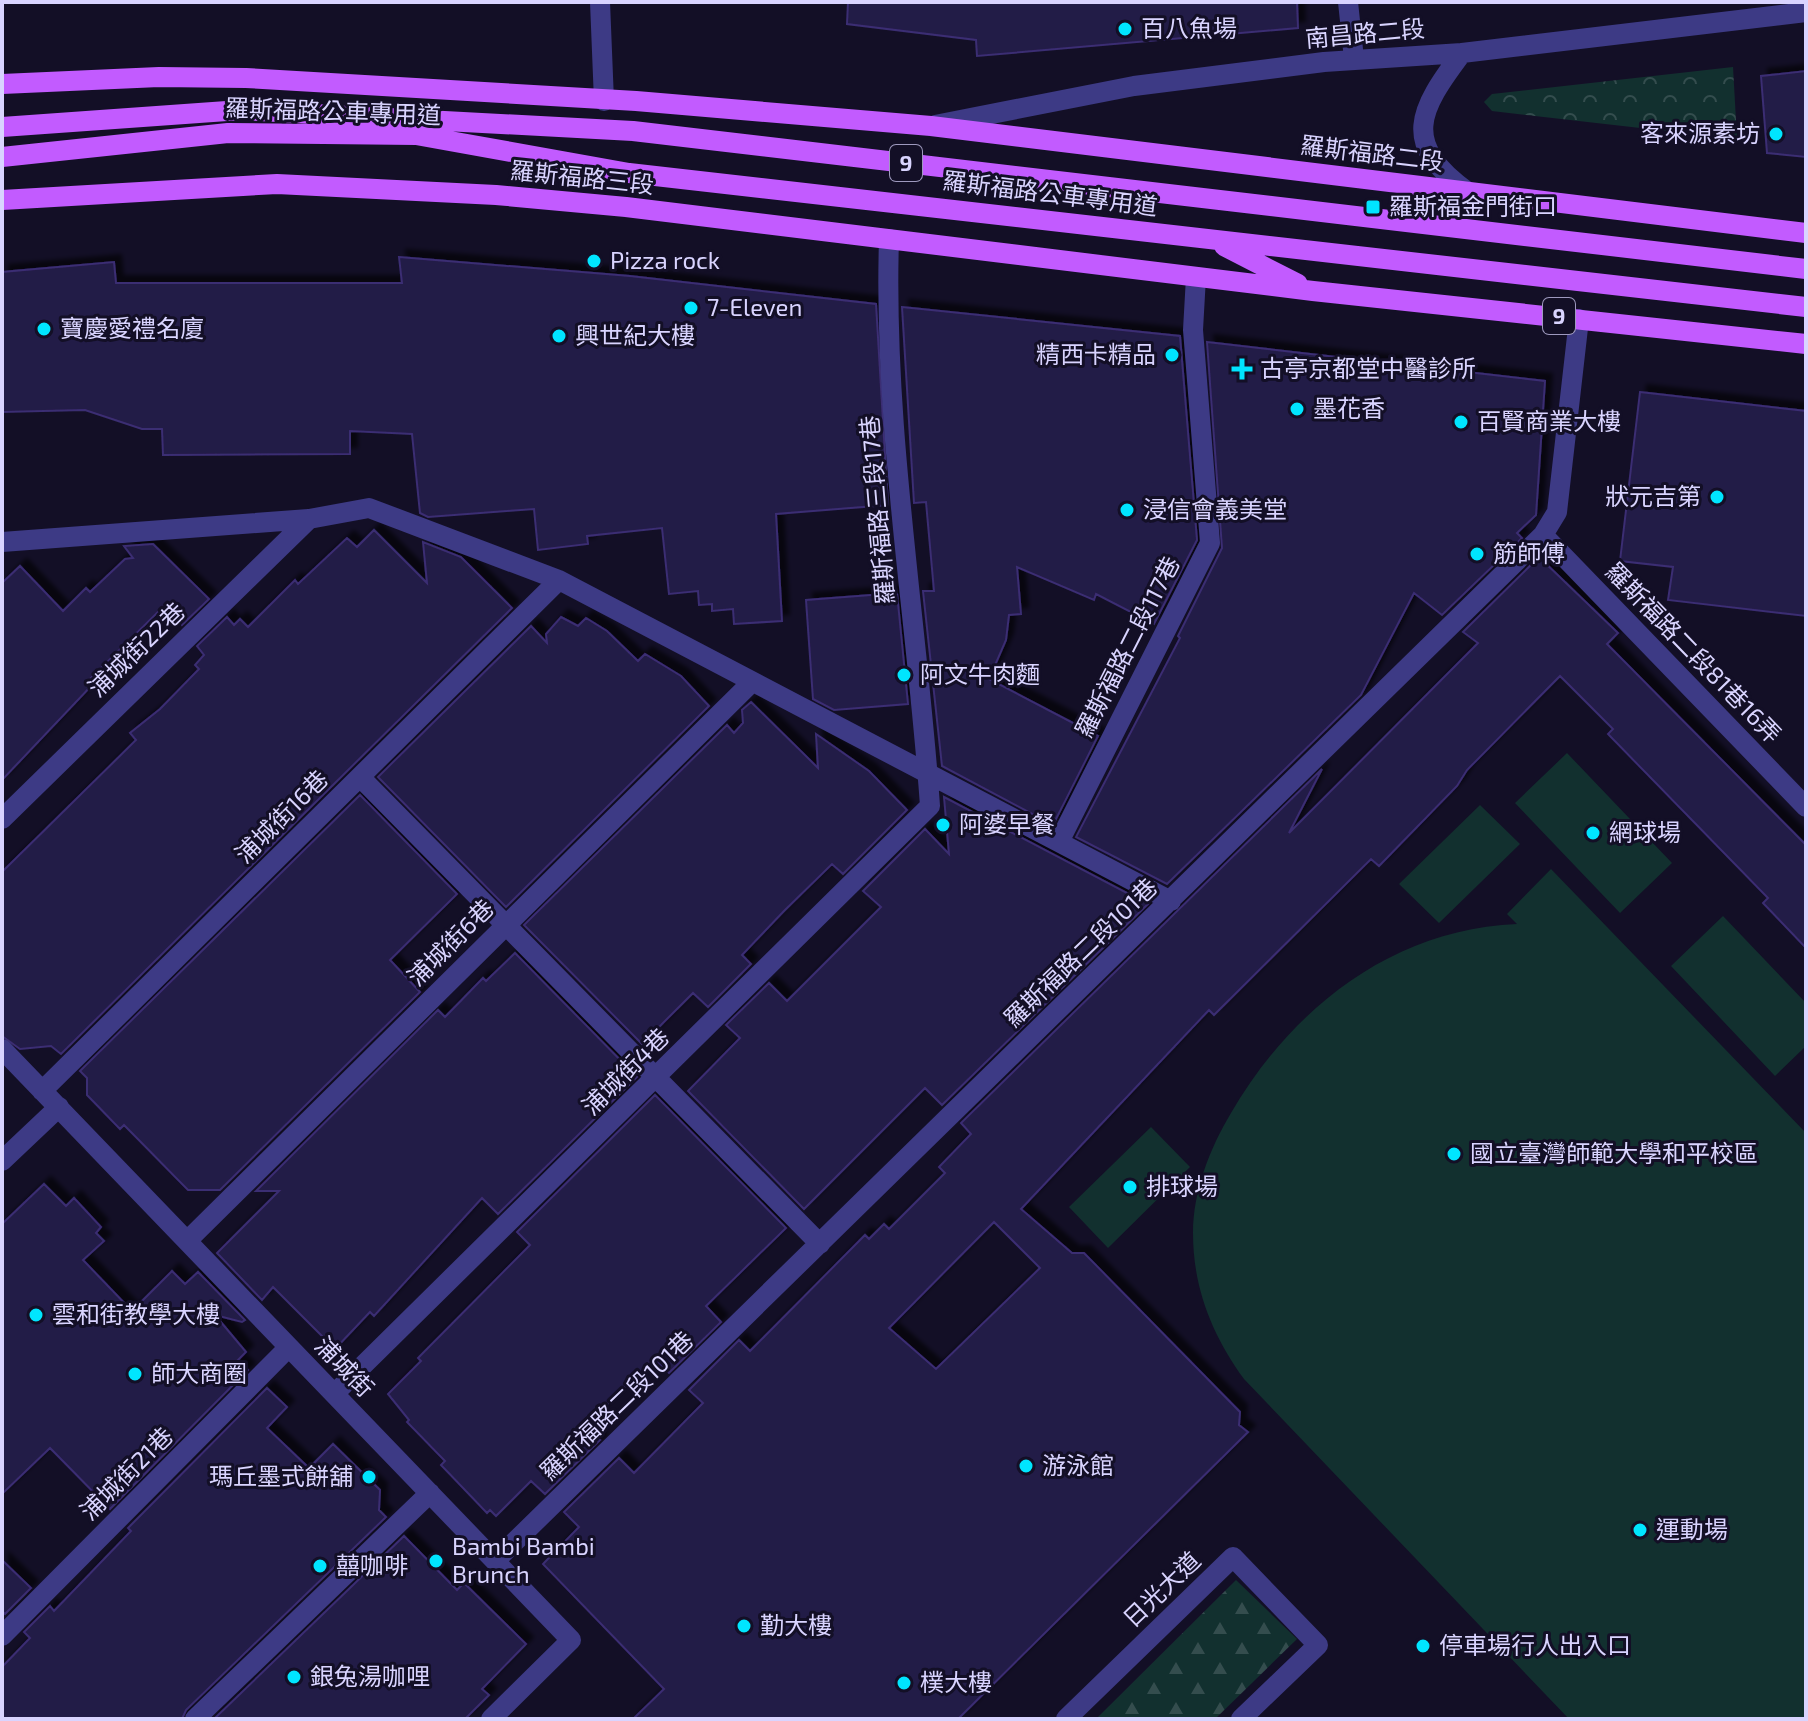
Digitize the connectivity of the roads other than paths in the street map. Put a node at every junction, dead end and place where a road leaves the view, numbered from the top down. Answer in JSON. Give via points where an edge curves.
{"nodes":[{"id":1,"x":600,"y":2,"type":"edge"},
{"id":2,"x":1348,"y":2,"type":"edge"},
{"id":3,"x":1806,"y":12,"type":"edge"},
{"id":4,"x":1462,"y":53,"type":"junction"},
{"id":5,"x":1354,"y":59,"type":"junction"},
{"id":6,"x":2,"y":84,"type":"edge"},
{"id":7,"x":604,"y":101,"type":"junction"},
{"id":8,"x":931,"y":126,"type":"junction"},
{"id":9,"x":2,"y":127,"type":"edge"},
{"id":10,"x":2,"y":157,"type":"edge"},
{"id":11,"x":1468,"y":192,"type":"junction"},
{"id":12,"x":2,"y":200,"type":"edge"},
{"id":13,"x":1806,"y":233,"type":"edge"},
{"id":14,"x":1210,"y":238,"type":"junction"},
{"id":15,"x":889,"y":239,"type":"junction"},
{"id":16,"x":1806,"y":269,"type":"edge"},
{"id":17,"x":1196,"y":277,"type":"junction"},
{"id":18,"x":1313,"y":291,"type":"junction"},
{"id":19,"x":1806,"y":307,"type":"edge"},
{"id":20,"x":1579,"y":319,"type":"junction"},
{"id":21,"x":1806,"y":344,"type":"edge"},
{"id":22,"x":309,"y":519,"type":"junction"},
{"id":23,"x":1543,"y":535,"type":"junction"},
{"id":24,"x":2,"y":542,"type":"edge"},
{"id":25,"x":559,"y":580,"type":"junction"},
{"id":26,"x":752,"y":682,"type":"junction"},
{"id":27,"x":928,"y":776,"type":"junction"},
{"id":28,"x":360,"y":777,"type":"junction"},
{"id":29,"x":1806,"y":807,"type":"edge"},
{"id":30,"x":2,"y":819,"type":"edge"},
{"id":31,"x":1059,"y":842,"type":"junction"},
{"id":32,"x":1171,"y":901,"type":"junction"},
{"id":33,"x":507,"y":924,"type":"junction"},
{"id":34,"x":2,"y":1049,"type":"edge"},
{"id":35,"x":656,"y":1079,"type":"junction"},
{"id":36,"x":42,"y":1091,"type":"junction"},
{"id":37,"x":59,"y":1107,"type":"junction"},
{"id":38,"x":2,"y":1161,"type":"edge"},
{"id":39,"x":187,"y":1241,"type":"junction"},
{"id":40,"x":820,"y":1244,"type":"junction"},
{"id":41,"x":289,"y":1347,"type":"junction"},
{"id":42,"x":334,"y":1394,"type":"junction"},
{"id":43,"x":430,"y":1493,"type":"junction"},
{"id":44,"x":495,"y":1561,"type":"junction"},
{"id":45,"x":2,"y":1636,"type":"edge"},
{"id":46,"x":195,"y":1719,"type":"edge"},
{"id":47,"x":491,"y":1719,"type":"edge"},
{"id":48,"x":1066,"y":1719,"type":"edge"},
{"id":49,"x":1241,"y":1719,"type":"edge"}],
"edges":[{"from":1,"to":7,"type":"street"},
{"from":2,"to":5,"type":"street"},
{"from":3,"to":4,"type":"street","name":"南昌路二段"},
{"from":4,"to":5,"type":"street","name":"南昌路二段"},
{"from":4,"to":11,"type":"street","via":[[1435,88],[1422,117],[1426,148],[1436,166]]},
{"from":5,"to":8,"type":"street","name":"南昌路二段","via":[[1134,86]]},
{"from":6,"to":7,"type":"main road","number":"9","via":[[246,78]]},
{"from":7,"to":8,"type":"main road","number":"9"},
{"from":8,"to":11,"type":"main road","name":"羅斯福路二段","number":"9"},
{"from":9,"to":16,"type":"main road","name":"羅斯福路公車專用道","number":"9","via":[[241,110],[633,131]]},
{"from":10,"to":14,"type":"main road","name":"羅斯福路公車專用道","number":"9","via":[[228,133],[416,135],[629,173]]},
{"from":11,"to":13,"type":"main road","name":"羅斯福路二段","number":"9"},
{"from":12,"to":15,"type":"main road","name":"羅斯福路三段","number":"9","via":[[291,184],[626,207]]},
{"from":14,"to":18,"type":"main road"},
{"from":14,"to":19,"type":"main road","name":"羅斯福路公車專用道","number":"9"},
{"from":15,"to":17,"type":"main road","name":"羅斯福路三段","number":"9"},
{"from":15,"to":27,"type":"street","name":"羅斯福路三段17巷","via":[[893,392]]},
{"from":17,"to":18,"type":"main road","number":"9"},
{"from":17,"to":31,"type":"street","name":"羅斯福路二段117巷","via":[[1193,330],[1210,543]]},
{"from":18,"to":20,"type":"main road","number":"9"},
{"from":20,"to":21,"type":"main road","number":"9"},
{"from":20,"to":23,"type":"street","name":"羅斯福路二段101巷","via":[[1557,512]]},
{"from":22,"to":24,"type":"street"},
{"from":22,"to":25,"type":"street","via":[[369,508]]},
{"from":22,"to":30,"type":"street","name":"浦城街22巷"},
{"from":23,"to":29,"type":"street","name":"羅斯福路二段81巷16弄"},
{"from":23,"to":32,"type":"street","name":"羅斯福路二段101巷"},
{"from":25,"to":26,"type":"street"},
{"from":25,"to":28,"type":"street","name":"浦城街16巷"},
{"from":26,"to":27,"type":"street"},
{"from":26,"to":33,"type":"street","name":"浦城街6巷"},
{"from":27,"to":31,"type":"street"},
{"from":27,"to":35,"type":"street","name":"浦城街4巷","via":[[930,806]]},
{"from":28,"to":33,"type":"street"},
{"from":28,"to":36,"type":"street","name":"浦城街16巷"},
{"from":31,"to":32,"type":"street"},
{"from":32,"to":40,"type":"street","name":"羅斯福路二段101巷"},
{"from":33,"to":35,"type":"street"},
{"from":33,"to":39,"type":"street","name":"浦城街6巷"},
{"from":34,"to":36,"type":"street","name":"浦城街"},
{"from":35,"to":40,"type":"street"},
{"from":35,"to":42,"type":"street","name":"浦城街4巷"},
{"from":36,"to":37,"type":"street","name":"浦城街"},
{"from":37,"to":38,"type":"street"},
{"from":37,"to":39,"type":"street","name":"浦城街"},
{"from":39,"to":41,"type":"street","name":"浦城街"},
{"from":40,"to":44,"type":"street","name":"羅斯福路二段101巷"},
{"from":41,"to":42,"type":"street","name":"浦城街"},
{"from":41,"to":45,"type":"street","name":"浦城街21巷"},
{"from":42,"to":43,"type":"street","name":"浦城街"},
{"from":43,"to":44,"type":"street","name":"浦城街"},
{"from":43,"to":46,"type":"street"},
{"from":44,"to":47,"type":"street","name":"浦城街","via":[[571,1640]]},
{"from":48,"to":49,"type":"street","name":"日光大道","via":[[1233,1557],[1318,1645]]}]}
